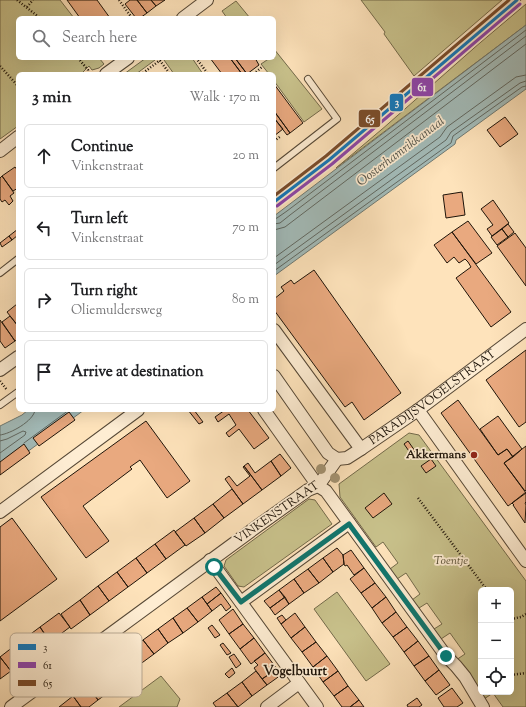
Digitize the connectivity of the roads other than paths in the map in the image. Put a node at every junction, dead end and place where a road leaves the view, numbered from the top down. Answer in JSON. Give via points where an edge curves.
{"nodes":[{"id":1,"x":207,"y":0,"type":"edge"},
{"id":2,"x":517,"y":0,"type":"edge"},
{"id":3,"x":186,"y":16,"type":"edge"},
{"id":4,"x":125,"y":60,"type":"edge"},
{"id":5,"x":109,"y":72,"type":"edge"},
{"id":6,"x":308,"y":80,"type":"dead end"},
{"id":7,"x":16,"y":139,"type":"edge"},
{"id":8,"x":0,"y":151,"type":"edge"},
{"id":9,"x":276,"y":166,"type":"edge"},
{"id":10,"x":276,"y":200,"type":"edge"},
{"id":11,"x":16,"y":261,"type":"edge"},
{"id":12,"x":0,"y":273,"type":"edge"},
{"id":13,"x":526,"y":329,"type":"edge"},
{"id":14,"x":276,"y":333,"type":"edge"},
{"id":15,"x":16,"y":358,"type":"edge"},
{"id":16,"x":0,"y":370,"type":"edge"},
{"id":17,"x":276,"y":379,"type":"edge"},
{"id":18,"x":16,"y":393,"type":"edge"},
{"id":19,"x":0,"y":405,"type":"edge"},
{"id":20,"x":418,"y":410,"type":"junction"},
{"id":21,"x":135,"y":412,"type":"edge"},
{"id":22,"x":265,"y":412,"type":"edge"},
{"id":23,"x":361,"y":449,"type":"junction"},
{"id":24,"x":337,"y":459,"type":"junction"},
{"id":25,"x":318,"y":486,"type":"junction"},
{"id":26,"x":0,"y":512,"type":"edge"},
{"id":27,"x":349,"y":524,"type":"junction"},
{"id":28,"x":210,"y":560,"type":"junction"},
{"id":29,"x":526,"y":561,"type":"edge"},
{"id":30,"x":241,"y":602,"type":"junction"},
{"id":31,"x":111,"y":633,"type":"edge"},
{"id":32,"x":299,"y":683,"type":"junction"},
{"id":33,"x":25,"y":697,"type":"edge"},
{"id":34,"x":11,"y":707,"type":"edge"},
{"id":35,"x":267,"y":707,"type":"edge"},
{"id":36,"x":317,"y":707,"type":"edge"},
{"id":37,"x":483,"y":707,"type":"edge"}],
"edges":[{"from":1,"to":3,"type":"street"},
{"from":2,"to":10,"type":"lane","via":[[329,160]]},
{"from":4,"to":5,"type":"street"},
{"from":6,"to":9,"type":"lane","via":[[337,119]]},
{"from":7,"to":8,"type":"street"},
{"from":11,"to":12,"type":"lane"},
{"from":13,"to":20,"type":"street","name":"PARADIJSVOGELSTRAAT"},
{"from":14,"to":23,"type":"street"},
{"from":15,"to":16,"type":"street"},
{"from":17,"to":24,"type":"street","via":[[328,453]]},
{"from":18,"to":19,"type":"lane"},
{"from":20,"to":23,"type":"street","name":"PARADIJSVOGELSTRAAT"},
{"from":20,"to":29,"type":"street"},
{"from":21,"to":26,"type":"street"},
{"from":22,"to":25,"type":"street"},
{"from":23,"to":24,"type":"street","name":"PARADIJSVOGELSTRAAT","via":[[347,458]]},
{"from":24,"to":25,"type":"street","name":"VINKENSTRAAT"},
{"from":25,"to":27,"type":"street","via":[[326,491]]},
{"from":25,"to":28,"type":"street","name":"VINKENSTRAAT","via":[[308,490]]},
{"from":27,"to":30,"type":"street"},
{"from":27,"to":37,"type":"street","via":[[446,656],[465,677]]},
{"from":28,"to":30,"type":"street"},
{"from":28,"to":31,"type":"street","name":"VINKENSTRAAT"},
{"from":30,"to":32,"type":"street"},
{"from":32,"to":35,"type":"street"},
{"from":32,"to":36,"type":"street"},
{"from":33,"to":34,"type":"street","name":"VINKENSTRAAT"}]}
